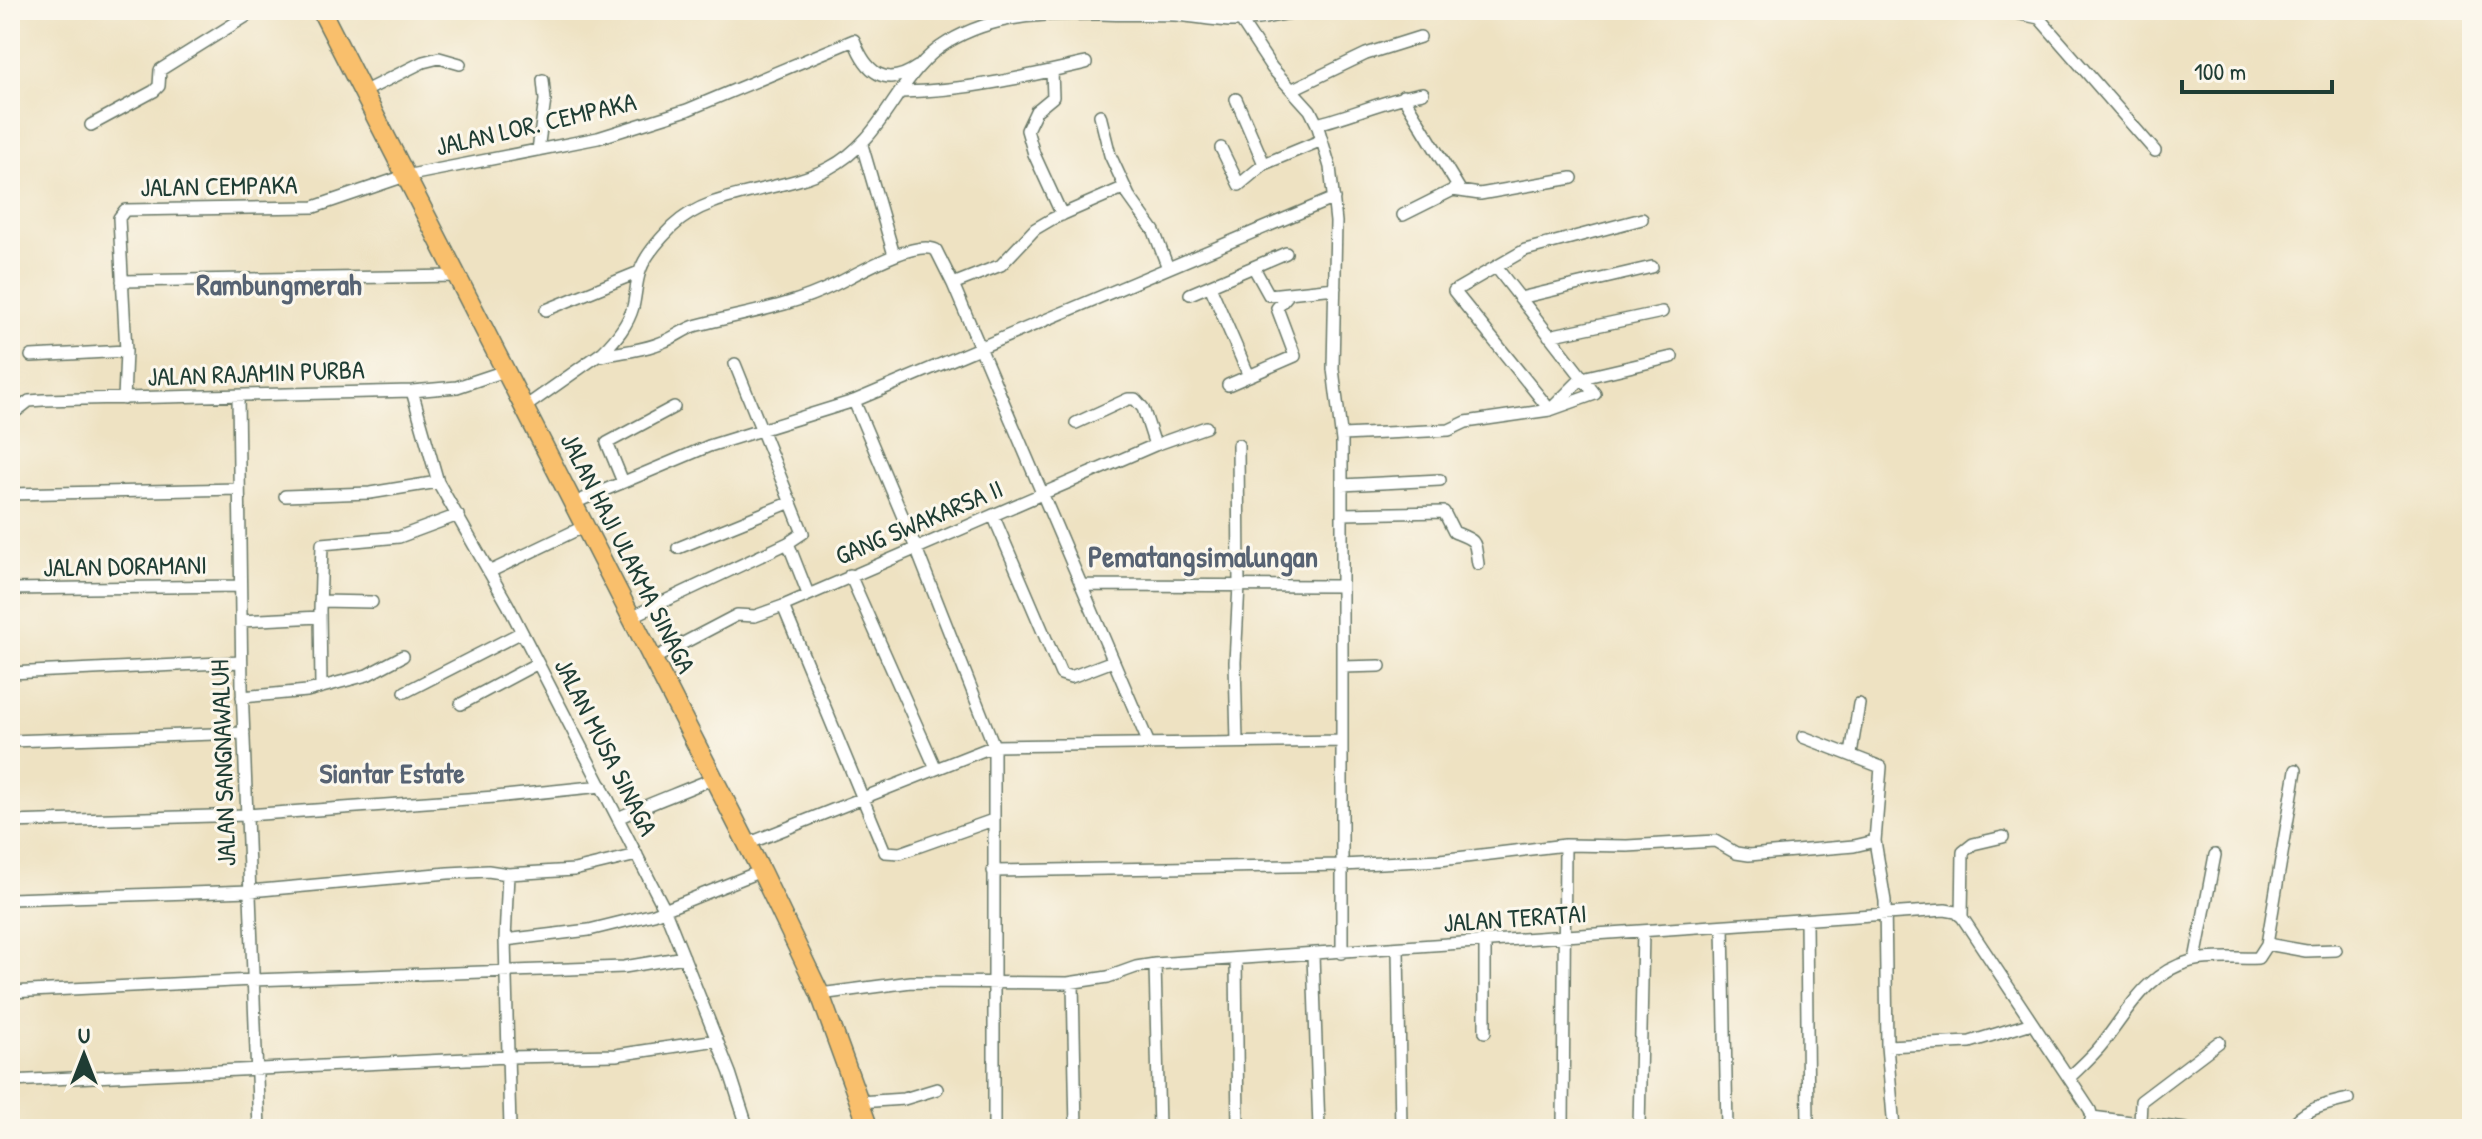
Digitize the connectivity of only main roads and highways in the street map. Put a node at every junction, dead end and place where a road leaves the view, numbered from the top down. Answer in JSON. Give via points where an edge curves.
{"nodes":[{"id":1,"x":321,"y":10,"type":"edge"},
{"id":2,"x":869,"y":1129,"type":"edge"}],
"edges":[{"from":1,"to":2,"type":"main road","name":"JALAN HAJI ULAKMA SINAGA","via":[[761,871],[820,994]]}]}
